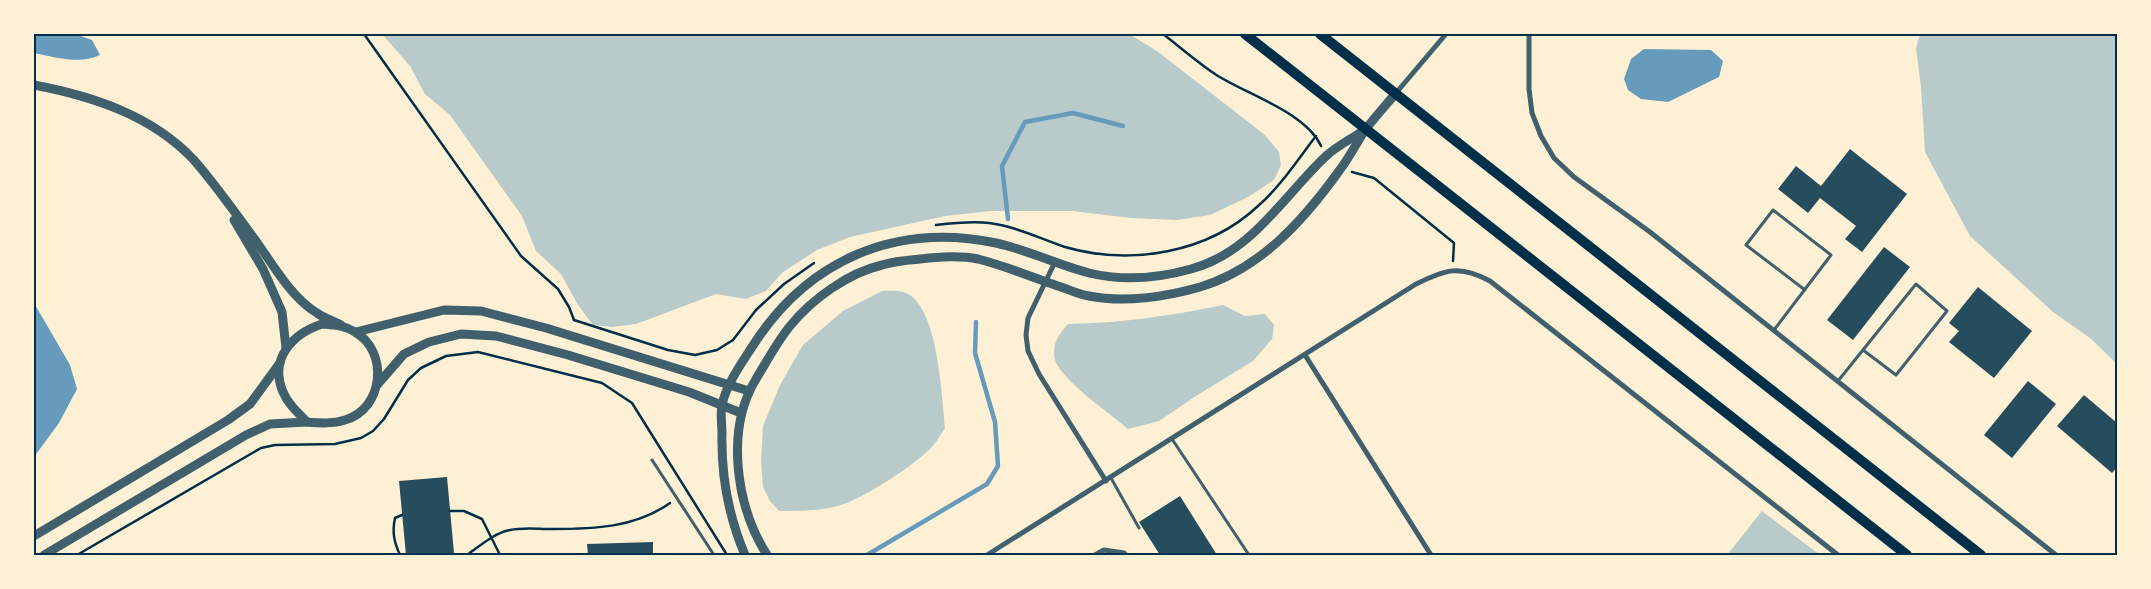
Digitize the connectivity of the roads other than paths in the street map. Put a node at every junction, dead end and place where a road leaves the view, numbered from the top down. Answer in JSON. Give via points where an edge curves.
{"nodes":[{"id":1,"x":1245,"y":34,"type":"edge"},
{"id":2,"x":1320,"y":34,"type":"edge"},
{"id":3,"x":1446,"y":34,"type":"edge"},
{"id":4,"x":1529,"y":34,"type":"edge"},
{"id":5,"x":34,"y":85,"type":"edge"},
{"id":6,"x":1396,"y":93,"type":"junction"},
{"id":7,"x":1366,"y":130,"type":"junction"},
{"id":8,"x":210,"y":179,"type":"junction"},
{"id":9,"x":1055,"y":262,"type":"junction"},
{"id":10,"x":1044,"y":282,"type":"junction"},
{"id":11,"x":1805,"y":290,"type":"junction"},
{"id":12,"x":340,"y":325,"type":"junction"},
{"id":13,"x":1774,"y":331,"type":"junction"},
{"id":14,"x":356,"y":332,"type":"junction"},
{"id":15,"x":286,"y":348,"type":"junction"},
{"id":16,"x":1863,"y":350,"type":"junction"},
{"id":17,"x":1305,"y":356,"type":"junction"},
{"id":18,"x":280,"y":363,"type":"junction"},
{"id":19,"x":1838,"y":382,"type":"junction"},
{"id":20,"x":377,"y":385,"type":"junction"},
{"id":21,"x":730,"y":385,"type":"junction"},
{"id":22,"x":749,"y":391,"type":"junction"},
{"id":23,"x":722,"y":405,"type":"junction"},
{"id":24,"x":741,"y":413,"type":"junction"},
{"id":25,"x":307,"y":422,"type":"junction"},
{"id":26,"x":1172,"y":439,"type":"junction"},
{"id":27,"x":652,"y":460,"type":"dead end"},
{"id":28,"x":1108,"y":479,"type":"junction"},
{"id":29,"x":1139,"y":528,"type":"dead end"},
{"id":30,"x":34,"y":536,"type":"edge"},
{"id":31,"x":998,"y":549,"type":"junction"},
{"id":32,"x":44,"y":555,"type":"edge"},
{"id":33,"x":714,"y":555,"type":"edge"},
{"id":34,"x":745,"y":555,"type":"edge"},
{"id":35,"x":767,"y":555,"type":"edge"},
{"id":36,"x":987,"y":555,"type":"edge"},
{"id":37,"x":1002,"y":555,"type":"edge"},
{"id":38,"x":1095,"y":555,"type":"edge"},
{"id":39,"x":1126,"y":555,"type":"edge"},
{"id":40,"x":1249,"y":555,"type":"edge"},
{"id":41,"x":1431,"y":555,"type":"edge"},
{"id":42,"x":1838,"y":555,"type":"edge"},
{"id":43,"x":1907,"y":555,"type":"edge"},
{"id":44,"x":1981,"y":555,"type":"edge"},
{"id":45,"x":2056,"y":555,"type":"edge"}],
"edges":[{"from":1,"to":7,"type":"main road"},
{"from":2,"to":6,"type":"main road"},
{"from":3,"to":6,"type":"street"},
{"from":4,"to":13,"type":"street","via":[[1528,89],[1532,113],[1554,158],[1574,177],[1650,232]]},
{"from":5,"to":8,"type":"street","via":[[64,90],[108,104],[148,123],[175,143]]},
{"from":6,"to":7,"type":"street"},
{"from":6,"to":44,"type":"main road"},
{"from":7,"to":9,"type":"street","via":[[1326,156],[1278,210],[1219,258],[1190,269],[1119,279]]},
{"from":7,"to":10,"type":"street","via":[[1340,170],[1289,232],[1252,263],[1225,277],[1200,287],[1134,299],[1089,296]]},
{"from":7,"to":43,"type":"main road"},
{"from":8,"to":12,"type":"street","via":[[295,294],[316,312]]},
{"from":8,"to":15,"type":"street","via":[[263,269],[282,312]]},
{"from":9,"to":10,"type":"street"},
{"from":9,"to":21,"type":"street","via":[[997,243],[956,238],[922,237],[888,243],[858,254],[825,270],[786,302],[755,342]]},
{"from":10,"to":22,"type":"street","via":[[977,259],[947,256],[880,265],[851,277],[819,298],[790,325]]},
{"from":10,"to":28,"type":"street","via":[[1028,318],[1028,351],[1039,374]]},
{"from":11,"to":11,"type":"lane","via":[[1831,256],[1773,210],[1746,245]]},
{"from":11,"to":13,"type":"lane"},
{"from":12,"to":14,"type":"street"},
{"from":12,"to":15,"type":"street","via":[[322,324],[306,330]]},
{"from":13,"to":19,"type":"street"},
{"from":14,"to":20,"type":"street","via":[[374,354],[378,368]]},
{"from":14,"to":21,"type":"street","via":[[444,310],[481,311],[574,336]]},
{"from":15,"to":18,"type":"street"},
{"from":16,"to":16,"type":"lane","via":[[1916,284],[1947,310],[1896,375]]},
{"from":16,"to":19,"type":"lane"},
{"from":17,"to":26,"type":"street"},
{"from":17,"to":41,"type":"street"},
{"from":17,"to":42,"type":"street","via":[[1416,284],[1452,270],[1474,272],[1490,281]]},
{"from":18,"to":25,"type":"street","via":[[283,393]]},
{"from":18,"to":30,"type":"street","via":[[250,404],[228,420]]},
{"from":19,"to":45,"type":"street"},
{"from":20,"to":23,"type":"street","via":[[404,354],[429,342],[462,334],[496,336],[568,355]]},
{"from":20,"to":25,"type":"street","via":[[366,406],[346,420]]},
{"from":21,"to":22,"type":"street"},
{"from":21,"to":23,"type":"street"},
{"from":22,"to":24,"type":"street"},
{"from":23,"to":24,"type":"street"},
{"from":23,"to":34,"type":"street","via":[[722,474],[727,502]]},
{"from":24,"to":35,"type":"street","via":[[739,475],[748,512]]},
{"from":25,"to":32,"type":"street","via":[[270,424],[246,435]]},
{"from":26,"to":28,"type":"street"},
{"from":26,"to":40,"type":"lane"},
{"from":27,"to":33,"type":"lane"},
{"from":28,"to":29,"type":"lane"},
{"from":28,"to":31,"type":"street"},
{"from":31,"to":36,"type":"street"},
{"from":31,"to":37,"type":"street"},
{"from":38,"to":39,"type":"street","via":[[1104,550]]}]}
